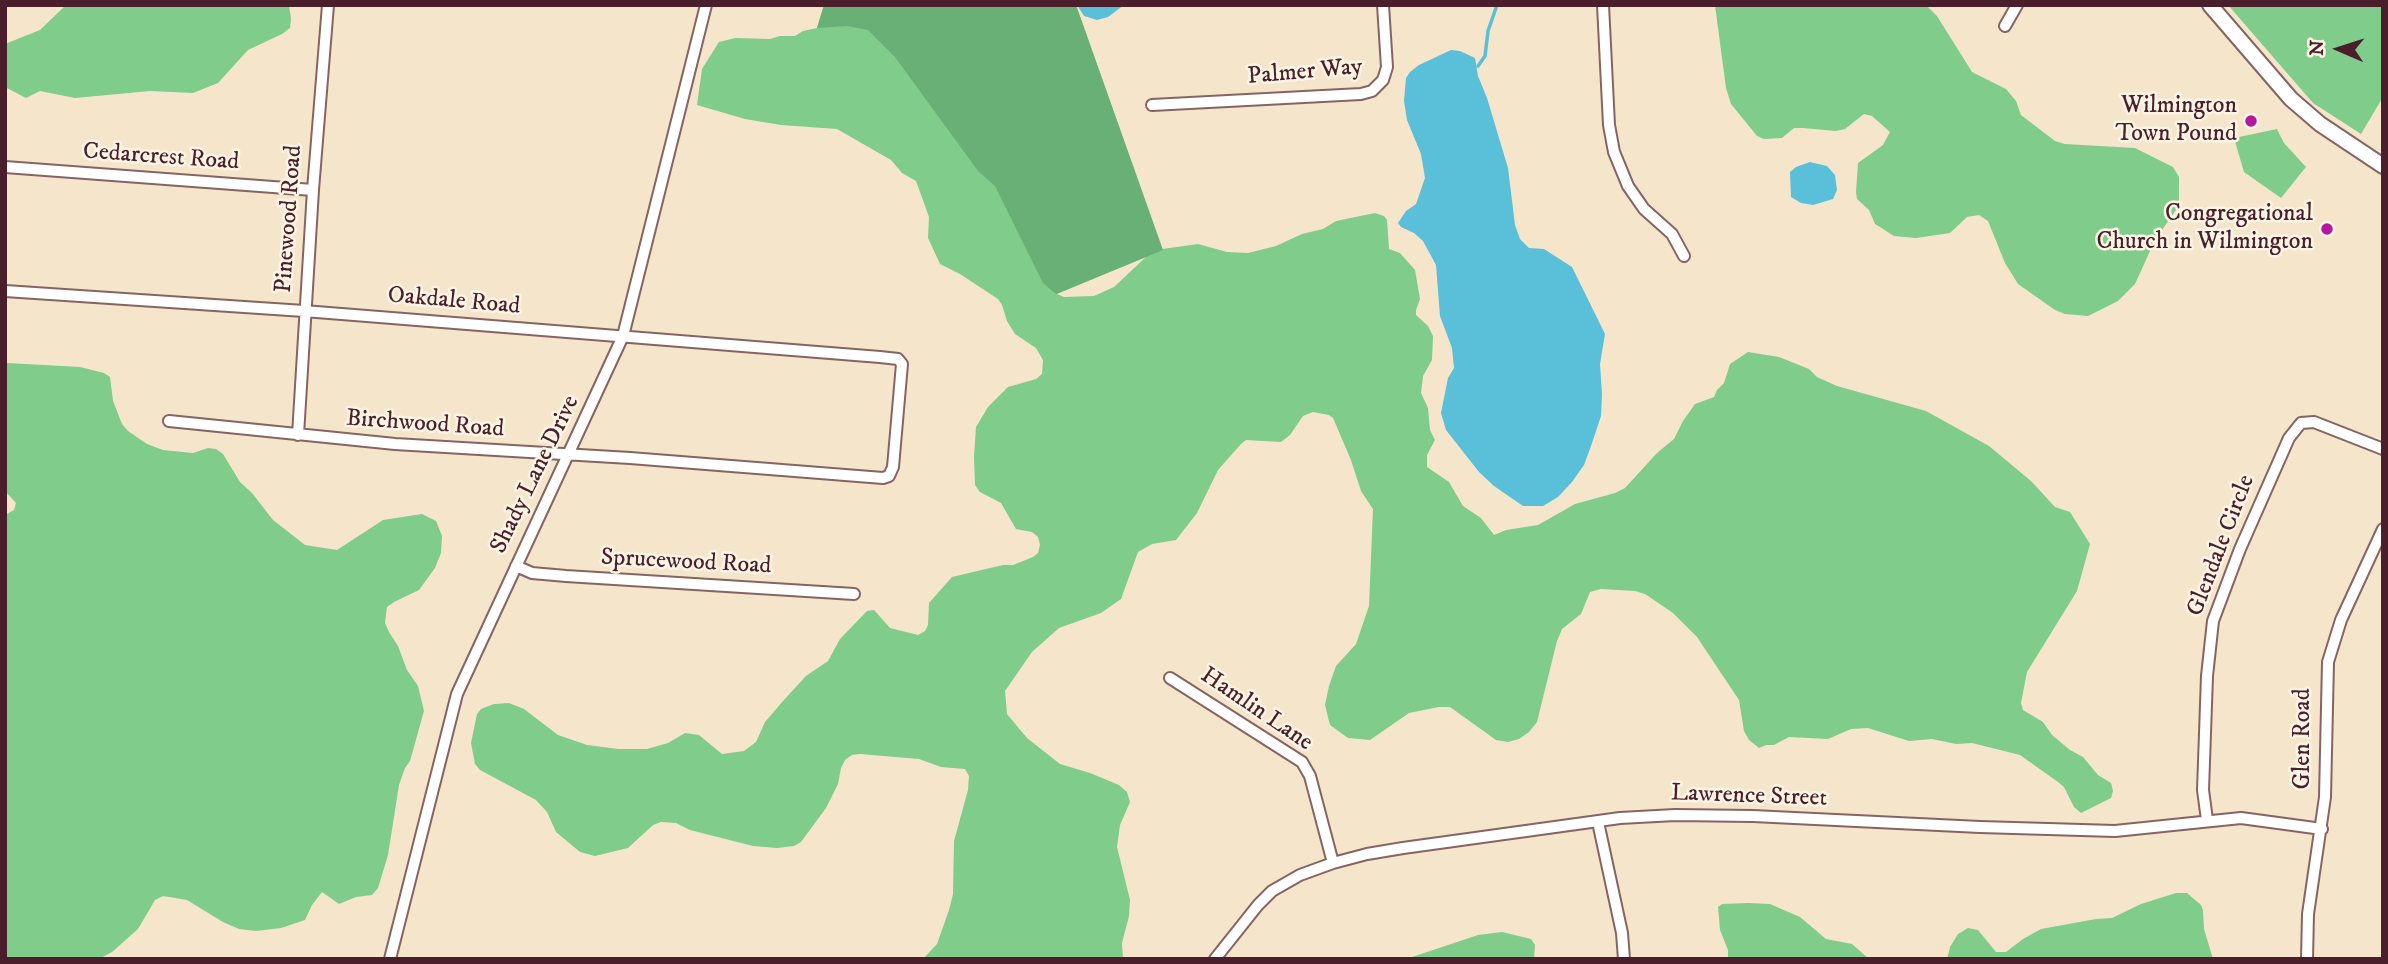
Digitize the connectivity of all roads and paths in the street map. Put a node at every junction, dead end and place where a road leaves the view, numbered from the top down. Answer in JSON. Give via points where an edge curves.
{"nodes":[{"id":1,"x":328,"y":5,"type":"edge"},
{"id":2,"x":706,"y":5,"type":"edge"},
{"id":3,"x":1383,"y":5,"type":"edge"},
{"id":4,"x":1603,"y":5,"type":"edge"},
{"id":5,"x":2017,"y":5,"type":"edge"},
{"id":6,"x":2210,"y":5,"type":"edge"},
{"id":7,"x":2005,"y":26,"type":"dead end"},
{"id":8,"x":1152,"y":105,"type":"dead end"},
{"id":9,"x":2383,"y":166,"type":"edge"},
{"id":10,"x":5,"y":167,"type":"edge"},
{"id":11,"x":313,"y":190,"type":"junction"},
{"id":12,"x":1684,"y":256,"type":"dead end"},
{"id":13,"x":5,"y":291,"type":"edge"},
{"id":14,"x":304,"y":311,"type":"junction"},
{"id":15,"x":624,"y":336,"type":"junction"},
{"id":16,"x":169,"y":421,"type":"dead end"},
{"id":17,"x":298,"y":435,"type":"junction"},
{"id":18,"x":2383,"y":449,"type":"edge"},
{"id":19,"x":568,"y":456,"type":"junction"},
{"id":20,"x":887,"y":477,"type":"joint"},
{"id":21,"x":2383,"y":529,"type":"edge"},
{"id":22,"x":516,"y":566,"type":"junction"},
{"id":23,"x":854,"y":594,"type":"dead end"},
{"id":24,"x":1170,"y":678,"type":"dead end"},
{"id":25,"x":2207,"y":820,"type":"junction"},
{"id":26,"x":1598,"y":822,"type":"junction"},
{"id":27,"x":2322,"y":829,"type":"junction"},
{"id":28,"x":1333,"y":863,"type":"junction"},
{"id":29,"x":390,"y":959,"type":"edge"},
{"id":30,"x":1215,"y":959,"type":"edge"},
{"id":31,"x":1624,"y":959,"type":"edge"},
{"id":32,"x":2307,"y":959,"type":"edge"}],
"edges":[{"from":1,"to":11,"type":"street","name":"Pinewood Road"},
{"from":2,"to":15,"type":"street","name":"Shady Lane Drive"},
{"from":3,"to":8,"type":"street","name":"Palmer Way","via":[[1387,67],[1372,91]]},
{"from":4,"to":12,"type":"street","via":[[1614,152],[1628,186],[1644,209],[1672,234]]},
{"from":5,"to":7,"type":"street"},
{"from":6,"to":9,"type":"main road","via":[[2291,99]]},
{"from":10,"to":11,"type":"street","name":"Cedarcrest Road"},
{"from":11,"to":14,"type":"street","name":"Pinewood Road"},
{"from":13,"to":14,"type":"street","name":"Oakdale Road"},
{"from":14,"to":15,"type":"street","name":"Oakdale Road"},
{"from":14,"to":17,"type":"street","name":"Pinewood Road"},
{"from":15,"to":19,"type":"street","name":"Shady Lane Drive"},
{"from":15,"to":20,"type":"street","name":"Oakdale Road","via":[[898,359],[902,367],[895,459]]},
{"from":16,"to":17,"type":"street","name":"Birchwood Road"},
{"from":17,"to":19,"type":"street","name":"Birchwood Road"},
{"from":18,"to":25,"type":"street","name":"Glendale Circle","via":[[2306,422],[2295,429],[2278,460],[2227,580],[2211,633],[2203,790]]},
{"from":19,"to":20,"type":"street","name":"Birchwood Road"},
{"from":19,"to":22,"type":"street","name":"Shady Lane Drive"},
{"from":21,"to":27,"type":"street","name":"Glen Road","via":[[2341,620],[2328,662]]},
{"from":22,"to":23,"type":"street","name":"Sprucewood Road","via":[[532,573],[566,576]]},
{"from":22,"to":29,"type":"street","name":"Shady Lane Drive","via":[[457,694]]},
{"from":24,"to":28,"type":"street","name":"Hamlin Lane","via":[[1302,762],[1310,776]]},
{"from":25,"to":26,"type":"street","name":"Lawrence Street","via":[[2115,831],[1675,814]]},
{"from":25,"to":27,"type":"street","name":"Lawrence Street","via":[[2241,818]]},
{"from":26,"to":28,"type":"street","name":"Lawrence Street","via":[[1403,848]]},
{"from":26,"to":31,"type":"street"},
{"from":27,"to":32,"type":"street","name":"Glen Road","via":[[2308,914]]},
{"from":28,"to":30,"type":"street","name":"Lawrence Street","via":[[1272,891]]}]}
